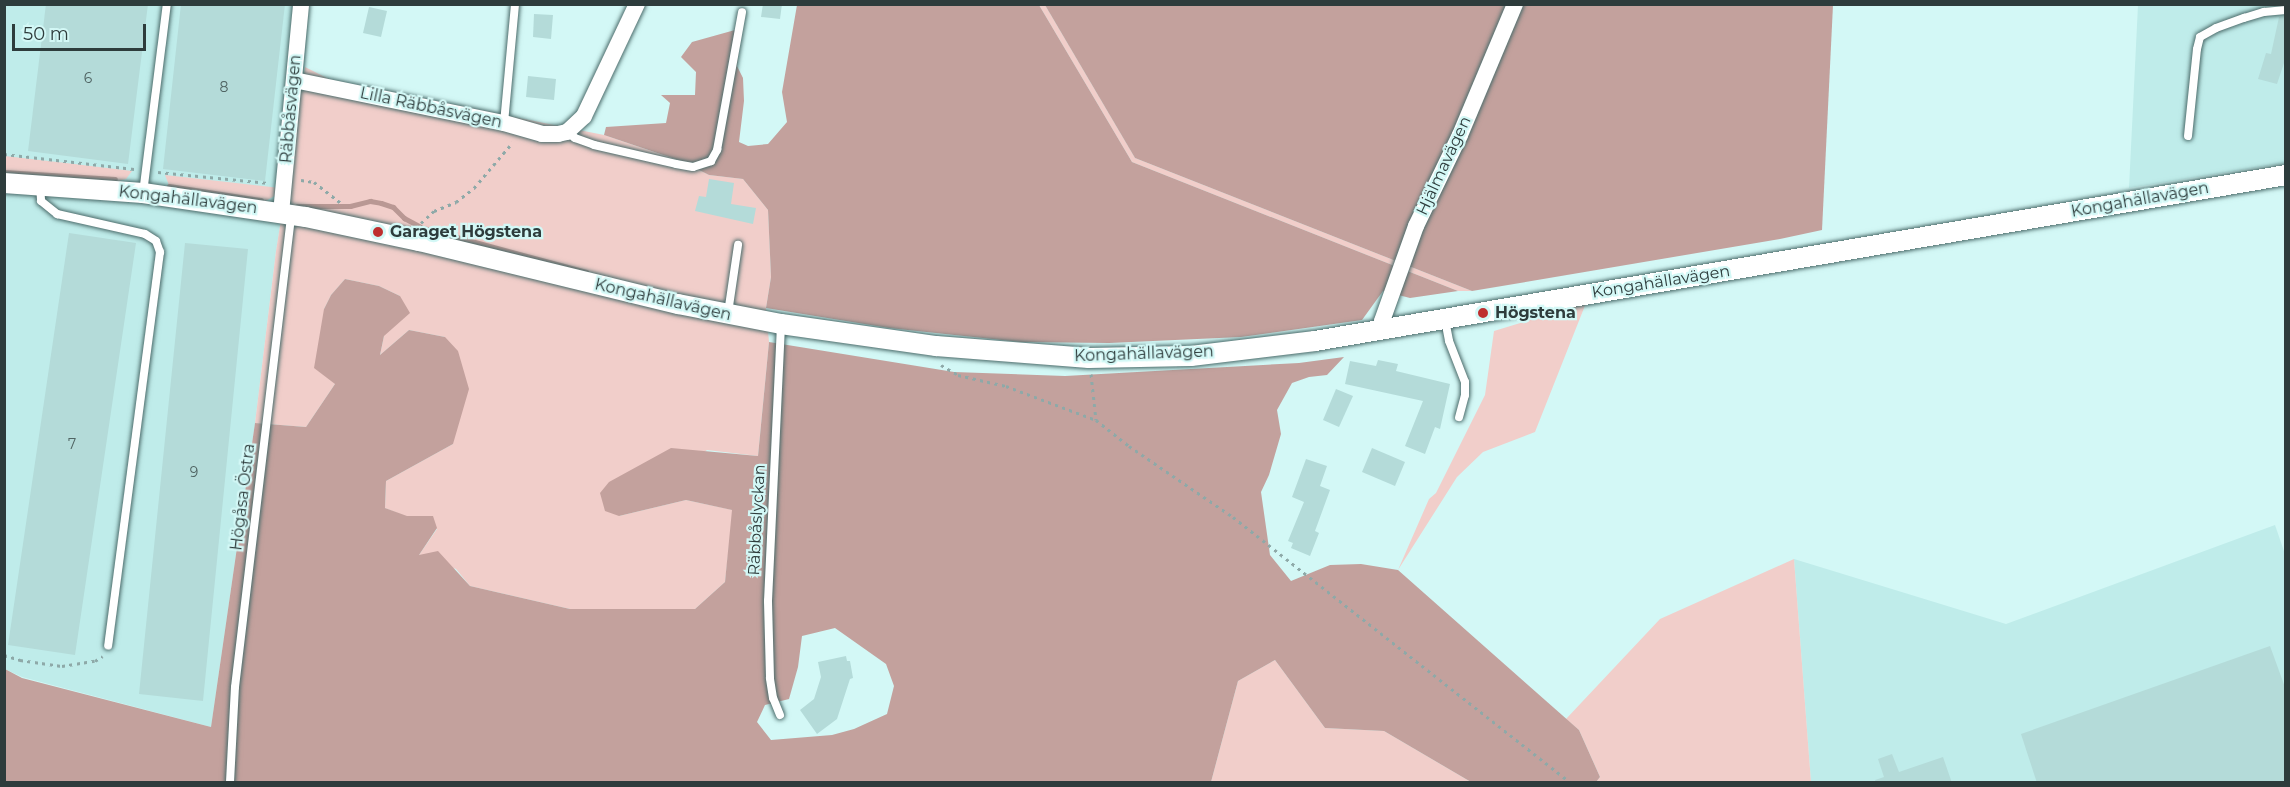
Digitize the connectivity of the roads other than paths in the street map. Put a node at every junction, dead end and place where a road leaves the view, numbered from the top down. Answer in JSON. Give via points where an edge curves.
{"nodes":[{"id":1,"x":167,"y":4,"type":"edge"},
{"id":2,"x":301,"y":4,"type":"edge"},
{"id":3,"x":515,"y":4,"type":"edge"},
{"id":4,"x":637,"y":4,"type":"edge"},
{"id":5,"x":1515,"y":4,"type":"edge"},
{"id":6,"x":2286,"y":10,"type":"edge"},
{"id":7,"x":742,"y":12,"type":"dead end"},
{"id":8,"x":294,"y":80,"type":"junction"},
{"id":9,"x":504,"y":123,"type":"junction"},
{"id":10,"x":567,"y":132,"type":"junction"},
{"id":11,"x":2188,"y":136,"type":"dead end"},
{"id":12,"x":2286,"y":175,"type":"edge"},
{"id":13,"x":4,"y":183,"type":"edge"},
{"id":14,"x":40,"y":185,"type":"junction"},
{"id":15,"x":143,"y":193,"type":"junction"},
{"id":16,"x":286,"y":214,"type":"junction"},
{"id":17,"x":738,"y":245,"type":"dead end"},
{"id":18,"x":728,"y":315,"type":"junction"},
{"id":19,"x":1445,"y":320,"type":"junction"},
{"id":20,"x":781,"y":324,"type":"junction"},
{"id":21,"x":1384,"y":330,"type":"junction"},
{"id":22,"x":1459,"y":417,"type":"dead end"},
{"id":23,"x":108,"y":646,"type":"road end"},
{"id":24,"x":780,"y":715,"type":"dead end"},
{"id":25,"x":230,"y":783,"type":"edge"}],
"edges":[{"from":1,"to":15,"type":"lane"},
{"from":2,"to":8,"type":"street","name":"Räbbåsvägen"},
{"from":3,"to":9,"type":"lane"},
{"from":4,"to":10,"type":"street","via":[[584,116]]},
{"from":5,"to":21,"type":"street","name":"Hjälmavägen","via":[[1460,135],[1416,226],[1382,321]]},
{"from":6,"to":11,"type":"lane","via":[[2244,18],[2200,37]]},
{"from":7,"to":10,"type":"lane","name":"Lilla Räbbåsvägen","via":[[717,150],[711,161],[693,167],[676,164],[594,145]]},
{"from":8,"to":9,"type":"street","name":"Lilla Räbbåsvägen"},
{"from":8,"to":16,"type":"street","name":"Räbbåsvägen","via":[[284,184]]},
{"from":9,"to":10,"type":"street","name":"Lilla Räbbåsvägen","via":[[542,134]]},
{"from":12,"to":19,"type":"street","name":"Kongahällavägen"},
{"from":13,"to":14,"type":"street","name":"Kongahällavägen"},
{"from":14,"to":15,"type":"street","name":"Kongahällavägen"},
{"from":14,"to":23,"type":"lane","via":[[41,201],[57,214],[144,234],[156,241],[160,252]]},
{"from":15,"to":16,"type":"street","name":"Kongahällavägen"},
{"from":16,"to":18,"type":"street","name":"Kongahällavägen","via":[[388,234]]},
{"from":16,"to":25,"type":"lane","name":"Högåsa Östra","via":[[235,687]]},
{"from":17,"to":18,"type":"lane"},
{"from":18,"to":20,"type":"street","name":"Kongahällavägen"},
{"from":19,"to":21,"type":"street","name":"Kongahällavägen"},
{"from":19,"to":22,"type":"lane","via":[[1465,382]]},
{"from":20,"to":21,"type":"street","name":"Kongahällavägen","via":[[936,346],[1089,358],[1191,356]]},
{"from":20,"to":24,"type":"lane","name":"Räbbåslyckan","via":[[768,601],[770,678]]}]}
